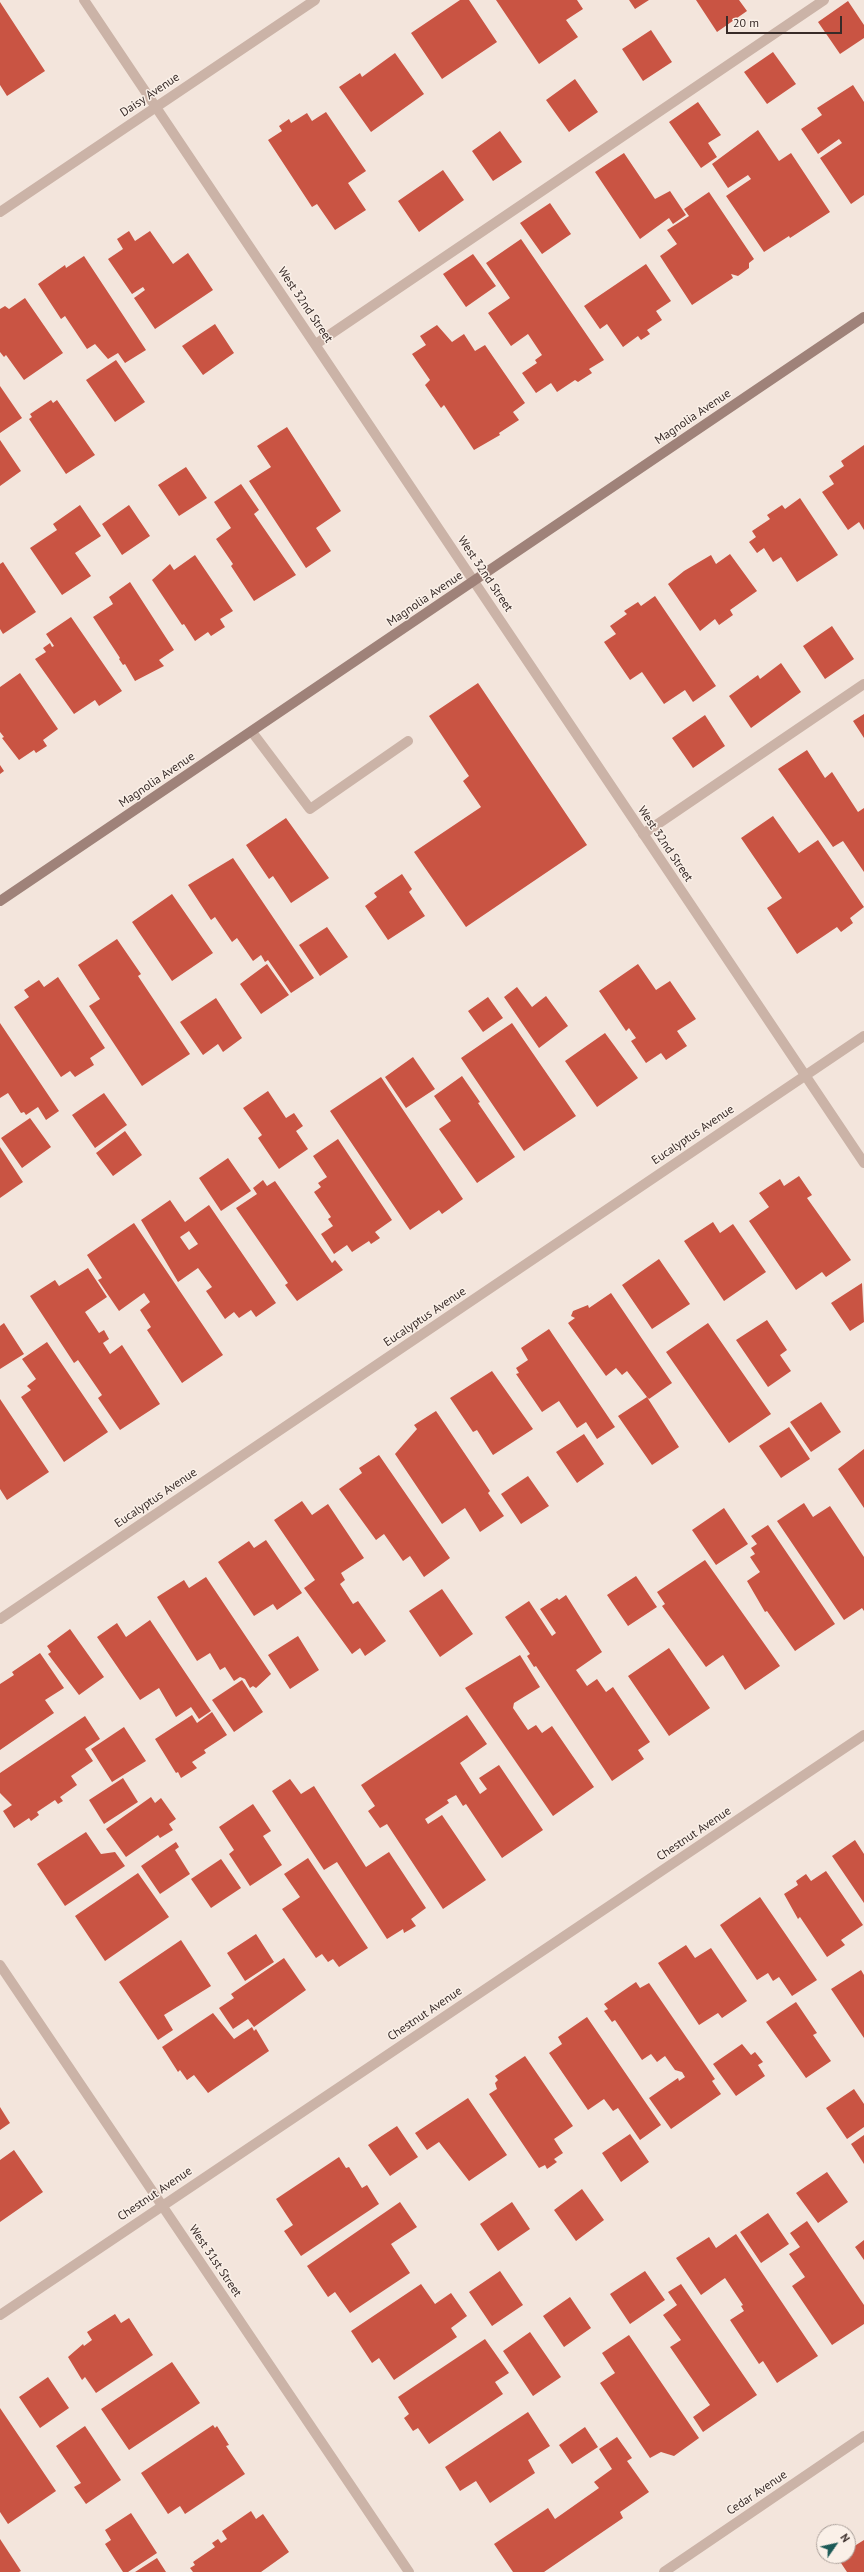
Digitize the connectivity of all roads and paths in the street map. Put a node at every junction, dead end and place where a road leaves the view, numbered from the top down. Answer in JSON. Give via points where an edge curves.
{"nodes":[{"id":1,"x":84,"y":0,"type":"edge"},
{"id":2,"x":315,"y":0,"type":"edge"},
{"id":3,"x":824,"y":0,"type":"edge"},
{"id":4,"x":156,"y":106,"type":"junction"},
{"id":5,"x":0,"y":212,"type":"edge"},
{"id":6,"x":864,"y":317,"type":"edge"},
{"id":7,"x":316,"y":344,"type":"junction"},
{"id":8,"x":474,"y":581,"type":"junction"},
{"id":9,"x":864,"y":684,"type":"edge"},
{"id":10,"x":252,"y":732,"type":"junction"},
{"id":11,"x":408,"y":741,"type":"dead end"},
{"id":12,"x":643,"y":834,"type":"junction"},
{"id":13,"x":0,"y":901,"type":"edge"},
{"id":14,"x":864,"y":1036,"type":"edge"},
{"id":15,"x":805,"y":1076,"type":"junction"},
{"id":16,"x":864,"y":1163,"type":"edge"},
{"id":17,"x":0,"y":1619,"type":"edge"},
{"id":18,"x":864,"y":1735,"type":"edge"},
{"id":19,"x":0,"y":1965,"type":"edge"},
{"id":20,"x":162,"y":2205,"type":"junction"},
{"id":21,"x":0,"y":2315,"type":"edge"},
{"id":22,"x":864,"y":2436,"type":"edge"},
{"id":23,"x":409,"y":2572,"type":"edge"},
{"id":24,"x":664,"y":2572,"type":"edge"}],
"edges":[{"from":1,"to":4,"type":"street","name":"West 32nd Street"},
{"from":2,"to":4,"type":"street","name":"Daisy Avenue"},
{"from":3,"to":7,"type":"street"},
{"from":4,"to":5,"type":"street","name":"Daisy Avenue"},
{"from":4,"to":7,"type":"street","name":"West 32nd Street"},
{"from":6,"to":8,"type":"street","name":"Magnolia Avenue"},
{"from":7,"to":8,"type":"street","name":"West 32nd Street"},
{"from":8,"to":10,"type":"street","name":"Magnolia Avenue"},
{"from":8,"to":12,"type":"street","name":"West 32nd Street"},
{"from":9,"to":12,"type":"street"},
{"from":10,"to":11,"type":"street","via":[[310,809]]},
{"from":10,"to":13,"type":"street","name":"Magnolia Avenue"},
{"from":12,"to":15,"type":"street","name":"West 32nd Street"},
{"from":14,"to":15,"type":"street","name":"Eucalyptus Avenue"},
{"from":15,"to":16,"type":"street","name":"West 32nd Street"},
{"from":15,"to":17,"type":"street","name":"Eucalyptus Avenue"},
{"from":18,"to":20,"type":"street","name":"Chestnut Avenue"},
{"from":19,"to":20,"type":"street","name":"West 31st Street"},
{"from":20,"to":21,"type":"street","name":"Chestnut Avenue"},
{"from":20,"to":23,"type":"street","name":"West 31st Street"},
{"from":22,"to":24,"type":"street","name":"Cedar Avenue"}]}
